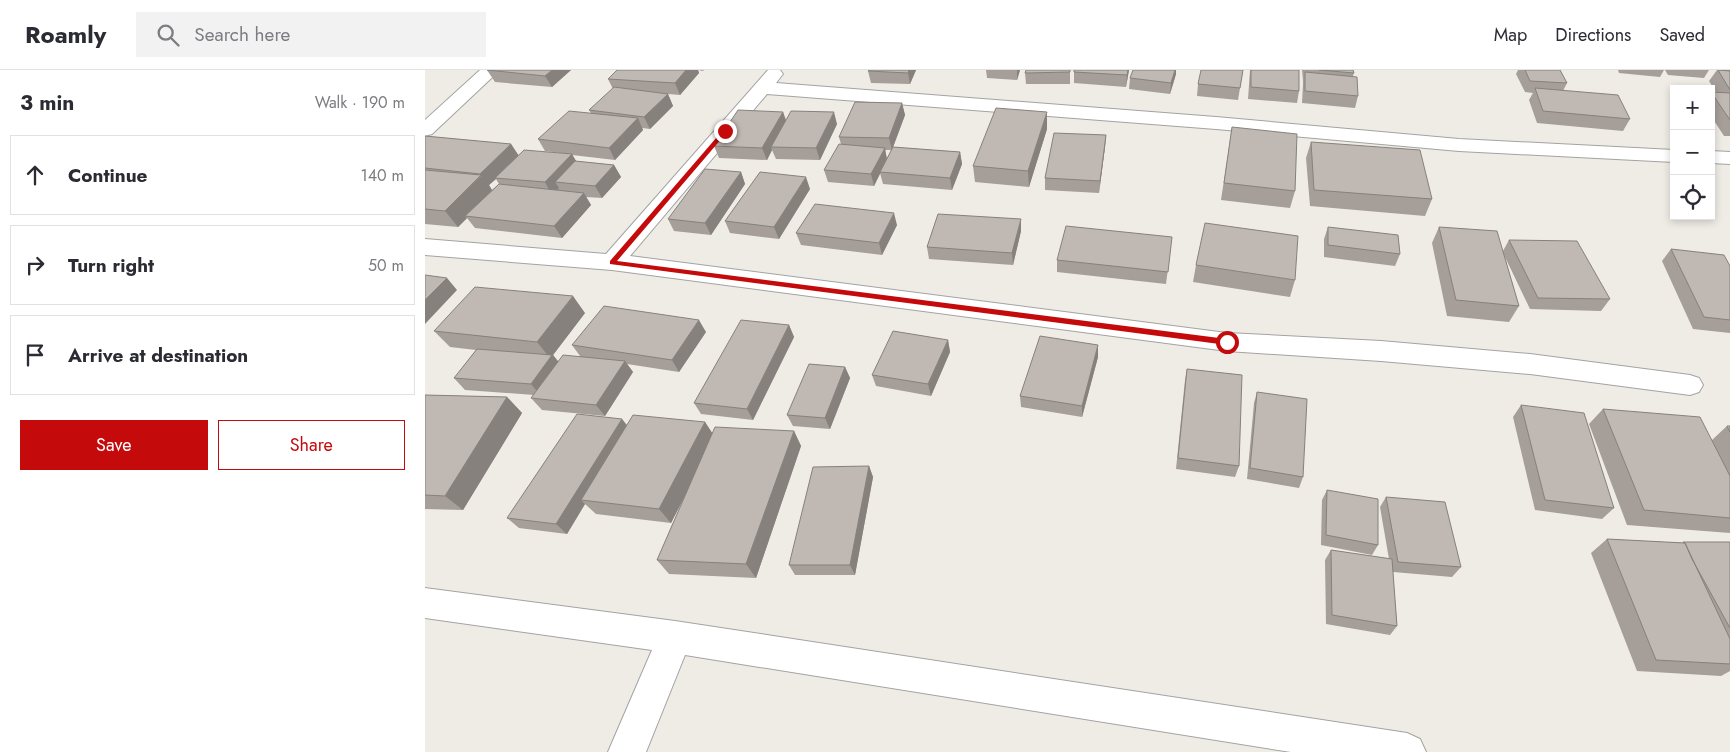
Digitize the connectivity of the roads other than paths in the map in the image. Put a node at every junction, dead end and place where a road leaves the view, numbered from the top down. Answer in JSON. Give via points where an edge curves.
{"nodes":[{"id":1,"x":491,"y":70,"type":"edge"},
{"id":2,"x":777,"y":70,"type":"edge"},
{"id":3,"x":763,"y":88,"type":"junction"},
{"id":4,"x":425,"y":130,"type":"edge"},
{"id":5,"x":1670,"y":156,"type":"edge"},
{"id":6,"x":1715,"y":157,"type":"edge"},
{"id":7,"x":1730,"y":158,"type":"edge"},
{"id":8,"x":425,"y":247,"type":"edge"},
{"id":9,"x":612,"y":262,"type":"junction"},
{"id":10,"x":1690,"y":385,"type":"dead end"},
{"id":11,"x":425,"y":604,"type":"edge"},
{"id":12,"x":675,"y":637,"type":"junction"},
{"id":13,"x":627,"y":752,"type":"edge"},
{"id":14,"x":1407,"y":752,"type":"edge"}],
"edges":[{"from":1,"to":4,"type":"street"},
{"from":2,"to":3,"type":"street"},
{"from":3,"to":5,"type":"street","via":[[1459,145]]},
{"from":3,"to":9,"type":"street"},
{"from":6,"to":7,"type":"street"},
{"from":8,"to":9,"type":"street"},
{"from":9,"to":10,"type":"street","via":[[1227,342],[1530,364]]},
{"from":11,"to":12,"type":"street"},
{"from":12,"to":13,"type":"street"},
{"from":12,"to":14,"type":"street"}]}
